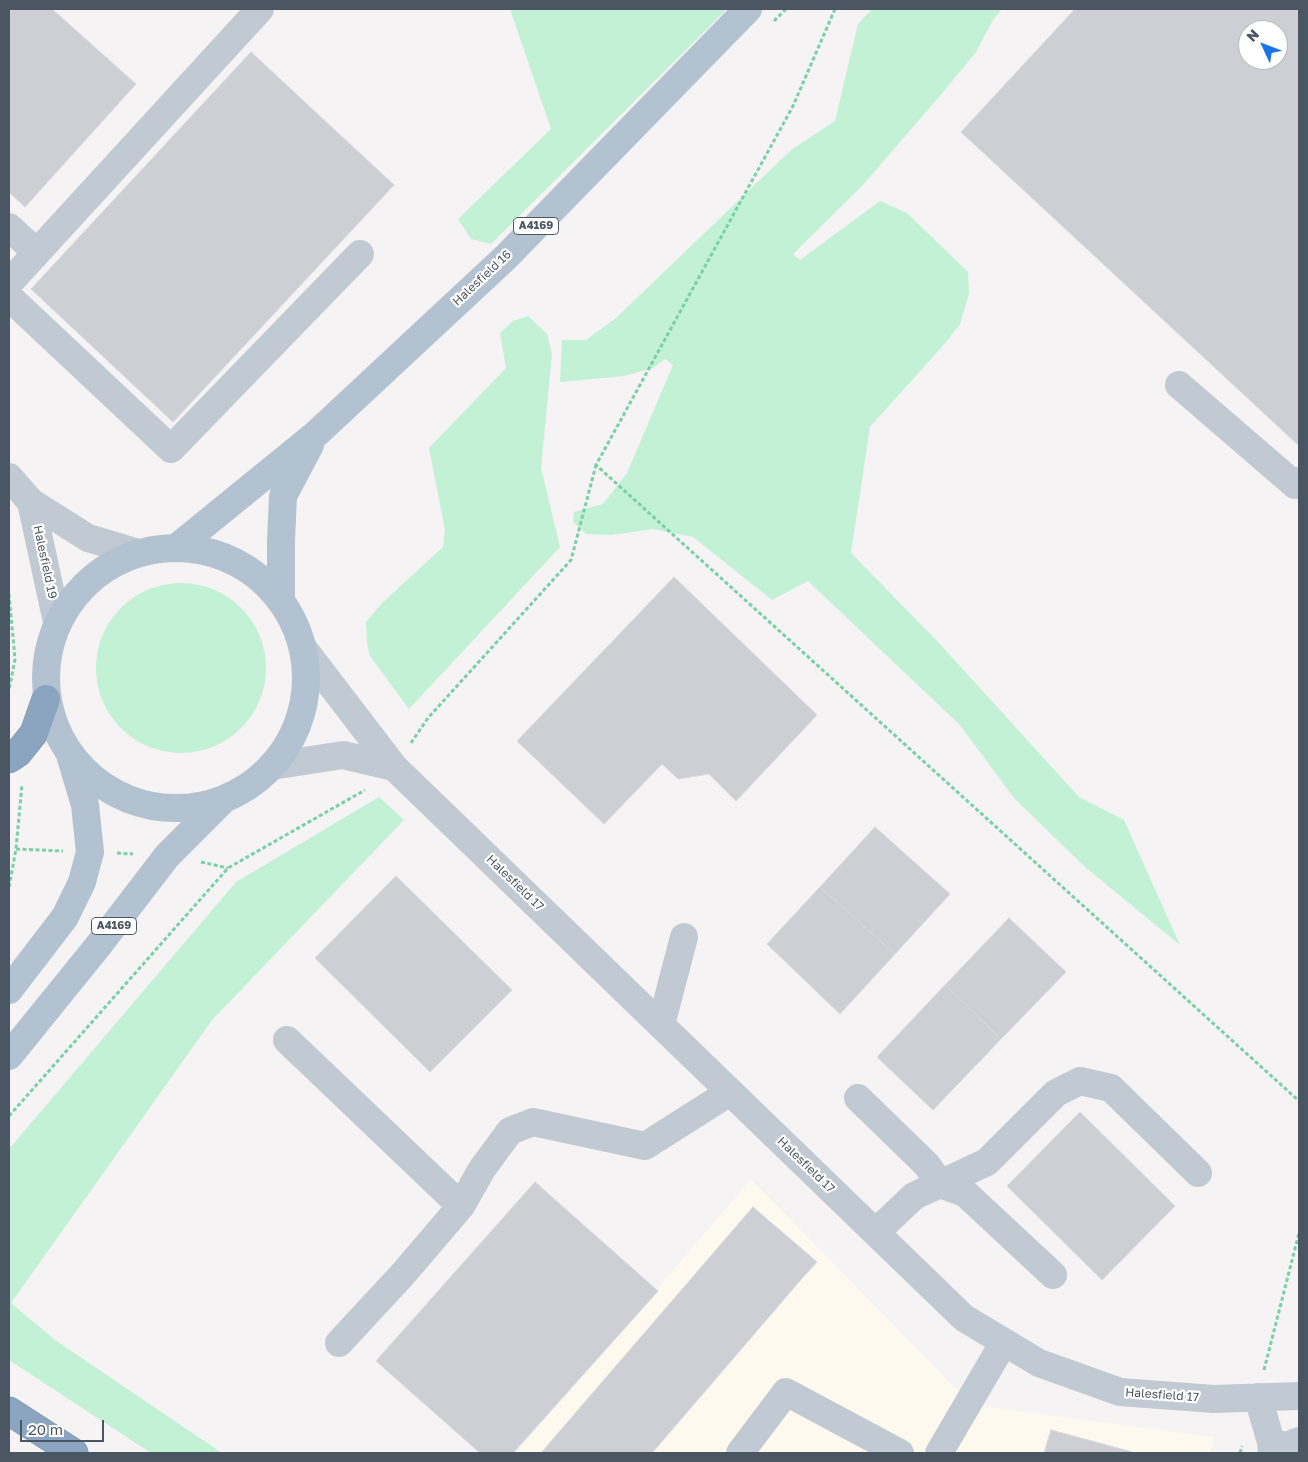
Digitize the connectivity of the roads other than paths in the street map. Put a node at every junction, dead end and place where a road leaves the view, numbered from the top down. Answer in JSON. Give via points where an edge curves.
{"nodes":[{"id":1,"x":260,"y":9,"type":"edge"},
{"id":2,"x":748,"y":9,"type":"edge"},
{"id":3,"x":9,"y":226,"type":"edge"},
{"id":4,"x":36,"y":252,"type":"junction"},
{"id":5,"x":360,"y":254,"type":"dead end"},
{"id":6,"x":9,"y":282,"type":"edge"},
{"id":7,"x":9,"y":297,"type":"edge"},
{"id":8,"x":1179,"y":385,"type":"dead end"},
{"id":9,"x":316,"y":434,"type":"junction"},
{"id":10,"x":9,"y":478,"type":"edge"},
{"id":11,"x":1299,"y":481,"type":"edge"},
{"id":12,"x":31,"y":502,"type":"junction"},
{"id":13,"x":177,"y":547,"type":"junction"},
{"id":14,"x":138,"y":553,"type":"junction"},
{"id":15,"x":280,"y":599,"type":"junction"},
{"id":16,"x":57,"y":622,"type":"junction"},
{"id":17,"x":303,"y":648,"type":"junction"},
{"id":18,"x":46,"y":699,"type":"junction"},
{"id":19,"x":13,"y":756,"type":"edge"},
{"id":20,"x":71,"y":758,"type":"junction"},
{"id":21,"x":272,"y":766,"type":"junction"},
{"id":22,"x":394,"y":767,"type":"junction"},
{"id":23,"x":223,"y":800,"type":"junction"},
{"id":24,"x":684,"y":937,"type":"dead end"},
{"id":25,"x":9,"y":990,"type":"edge"},
{"id":26,"x":661,"y":1025,"type":"junction"},
{"id":27,"x":287,"y":1040,"type":"dead end"},
{"id":28,"x":9,"y":1056,"type":"edge"},
{"id":29,"x":730,"y":1092,"type":"junction"},
{"id":30,"x":858,"y":1098,"type":"dead end"},
{"id":31,"x":1198,"y":1173,"type":"dead end"},
{"id":32,"x":940,"y":1184,"type":"junction"},
{"id":33,"x":461,"y":1206,"type":"junction"},
{"id":34,"x":876,"y":1232,"type":"junction"},
{"id":35,"x":1053,"y":1276,"type":"dead end"},
{"id":36,"x":1004,"y":1342,"type":"junction"},
{"id":37,"x":338,"y":1343,"type":"dead end"},
{"id":38,"x":1299,"y":1396,"type":"edge"},
{"id":39,"x":1258,"y":1398,"type":"junction"},
{"id":40,"x":9,"y":1411,"type":"edge"},
{"id":41,"x":1299,"y":1441,"type":"edge"},
{"id":42,"x":1271,"y":1448,"type":"edge"},
{"id":43,"x":74,"y":1453,"type":"edge"},
{"id":44,"x":740,"y":1453,"type":"edge"},
{"id":45,"x":900,"y":1453,"type":"edge"},
{"id":46,"x":939,"y":1453,"type":"edge"}],
"edges":[{"from":1,"to":4,"type":"street"},
{"from":2,"to":9,"type":"main road","name":"Halesfield 16","number":"A4169","via":[[506,257]]},
{"from":3,"to":4,"type":"street"},
{"from":4,"to":6,"type":"street"},
{"from":5,"to":7,"type":"street","via":[[171,449]]},
{"from":8,"to":11,"type":"street","via":[[1295,486]]},
{"from":9,"to":13,"type":"main road","name":"Halesfield 16","number":"A4169"},
{"from":9,"to":15,"type":"main road","name":"Halesfield 16","number":"A4169","via":[[283,496]]},
{"from":10,"to":12,"type":"street","name":"Halesfield 19"},
{"from":12,"to":14,"type":"street","name":"Halesfield 19","via":[[88,538]]},
{"from":12,"to":16,"type":"street","name":"Halesfield 19"},
{"from":13,"to":14,"type":"main road"},
{"from":13,"to":15,"type":"main road","via":[[216,554],[252,572]]},
{"from":14,"to":16,"type":"main road","via":[[105,568],[78,592]]},
{"from":15,"to":17,"type":"main road","via":[[294,622]]},
{"from":16,"to":18,"type":"main road","via":[[46,660]]},
{"from":17,"to":21,"type":"main road","via":[[306,690],[295,731]]},
{"from":17,"to":22,"type":"street","name":"Halesfield 17"},
{"from":18,"to":19,"type":"highway","via":[[34,733]]},
{"from":18,"to":20,"type":"main road","via":[[55,730]]},
{"from":20,"to":23,"type":"main road","via":[[102,787],[140,804],[182,809]]},
{"from":20,"to":25,"type":"main road","via":[[85,805],[90,852],[82,882],[65,917]]},
{"from":21,"to":22,"type":"street","via":[[342,755]]},
{"from":21,"to":23,"type":"main road","via":[[250,786]]},
{"from":22,"to":26,"type":"street","name":"Halesfield 17"},
{"from":23,"to":28,"type":"main road","number":"A4169","via":[[167,856]]},
{"from":24,"to":26,"type":"street"},
{"from":26,"to":29,"type":"street","name":"Halesfield 17"},
{"from":27,"to":33,"type":"street"},
{"from":29,"to":33,"type":"street","via":[[645,1146],[533,1122],[510,1130]]},
{"from":29,"to":34,"type":"street","name":"Halesfield 17"},
{"from":30,"to":32,"type":"street","via":[[927,1165]]},
{"from":31,"to":32,"type":"street","via":[[1111,1088],[1080,1081],[1056,1093],[987,1162]]},
{"from":32,"to":34,"type":"street","via":[[914,1196]]},
{"from":32,"to":35,"type":"street","via":[[965,1193]]},
{"from":33,"to":37,"type":"street"},
{"from":34,"to":36,"type":"street","name":"Halesfield 17","via":[[964,1318]]},
{"from":36,"to":39,"type":"street","name":"Halesfield 17","via":[[1039,1363],[1120,1392],[1214,1399]]},
{"from":36,"to":46,"type":"street"},
{"from":38,"to":39,"type":"street","name":"Halesfield 17"},
{"from":39,"to":42,"type":"street"},
{"from":40,"to":43,"type":"highway"},
{"from":41,"to":42,"type":"street"},
{"from":44,"to":45,"type":"street","via":[[786,1392]]}]}
